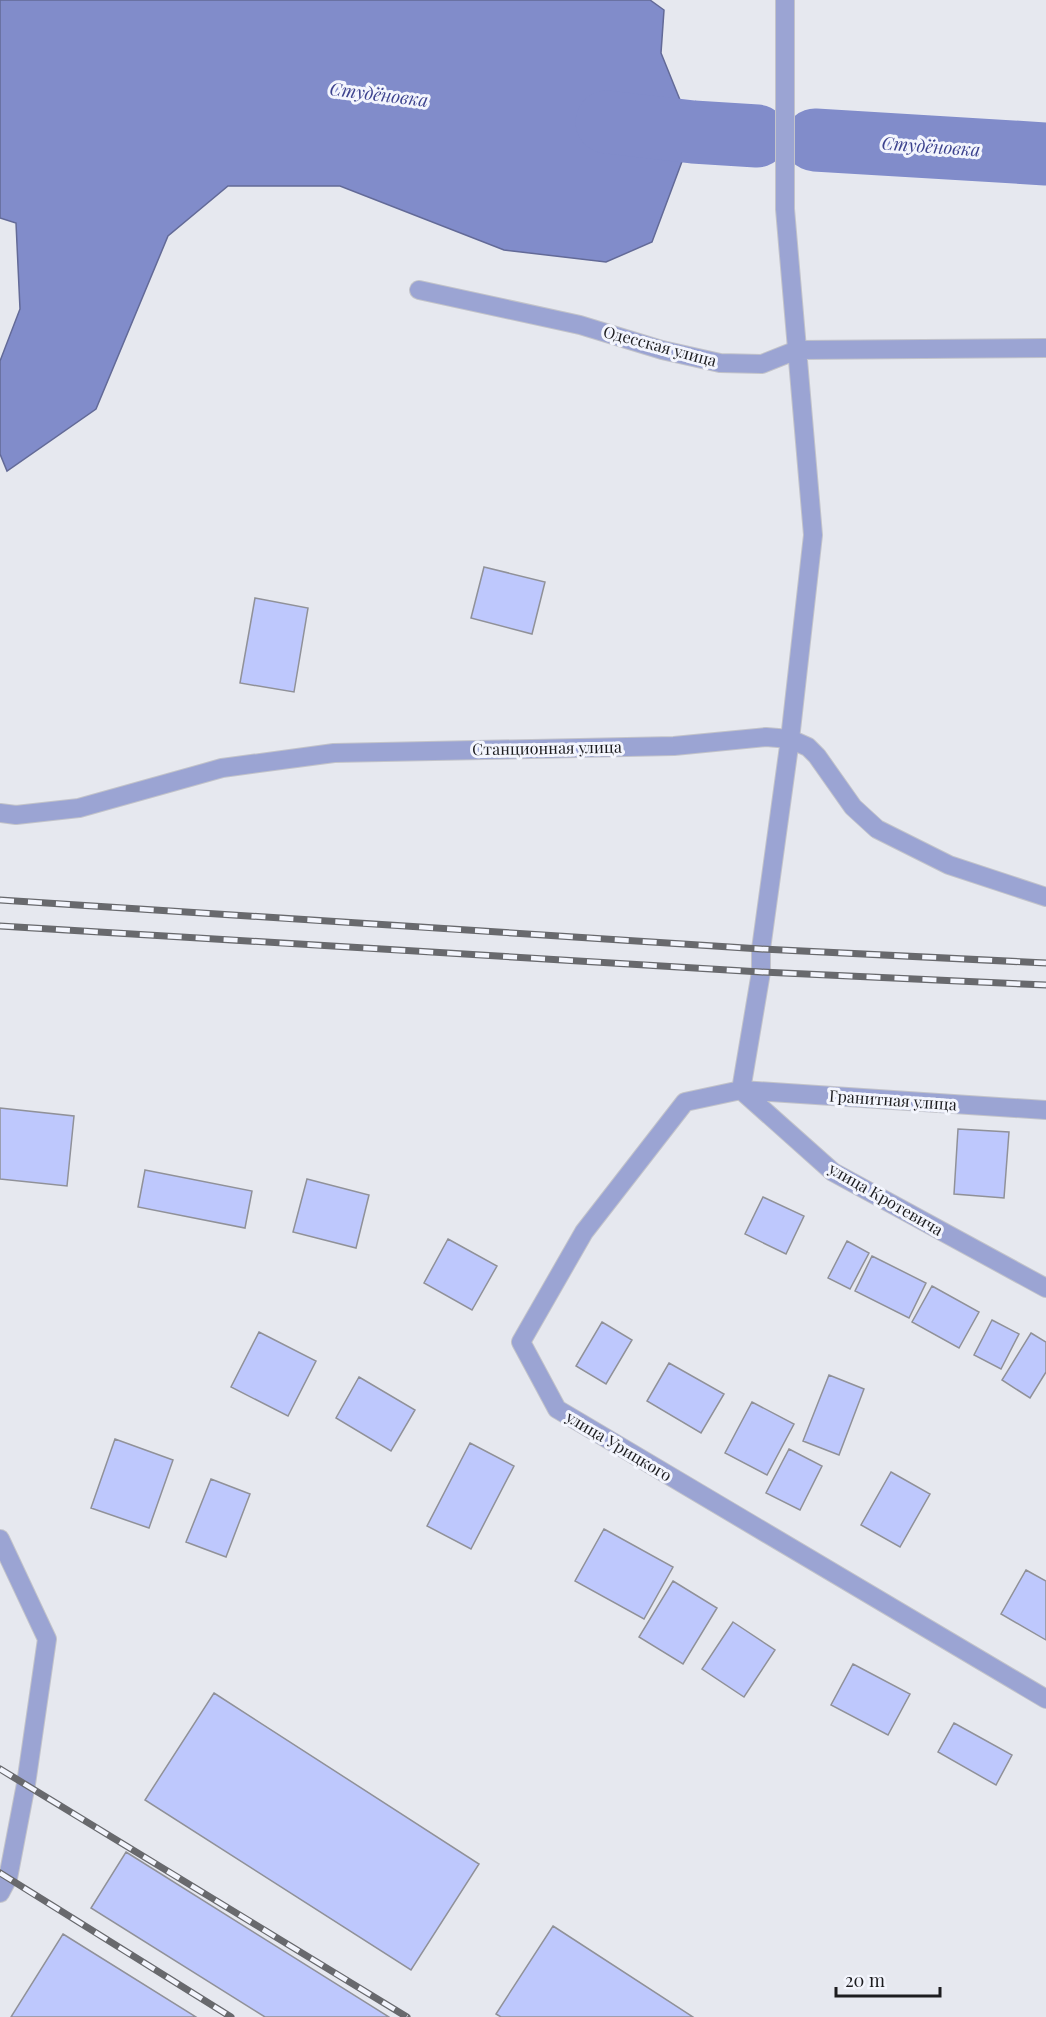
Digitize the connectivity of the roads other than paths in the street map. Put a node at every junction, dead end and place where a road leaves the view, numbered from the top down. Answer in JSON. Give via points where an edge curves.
{"nodes":[{"id":1,"x":785,"y":0,"type":"edge"},
{"id":2,"x":419,"y":290,"type":"dead end"},
{"id":3,"x":1046,"y":348,"type":"edge"},
{"id":4,"x":797,"y":350,"type":"junction"},
{"id":5,"x":790,"y":739,"type":"junction"},
{"id":6,"x":0,"y":813,"type":"edge"},
{"id":7,"x":1046,"y":897,"type":"edge"},
{"id":8,"x":741,"y":1090,"type":"junction"},
{"id":9,"x":1046,"y":1110,"type":"edge"},
{"id":10,"x":1046,"y":1288,"type":"edge"},
{"id":11,"x":0,"y":1539,"type":"edge"},
{"id":12,"x":1046,"y":1699,"type":"edge"},
{"id":13,"x":0,"y":1893,"type":"edge"}],
"edges":[{"from":1,"to":4,"type":"street","via":[[785,209]]},
{"from":2,"to":4,"type":"street","name":"Одесская улица","via":[[580,325],[720,363],[762,364]]},
{"from":3,"to":4,"type":"street","name":"Одесская улица"},
{"from":4,"to":5,"type":"street","via":[[813,535]]},
{"from":5,"to":6,"type":"street","name":"Станционная улица","via":[[766,737],[674,746],[334,753],[222,768],[79,808],[16,815]]},
{"from":5,"to":7,"type":"street","name":"Станционная улица","via":[[817,756],[853,807],[877,829],[949,866]]},
{"from":5,"to":8,"type":"street"},
{"from":8,"to":9,"type":"street","name":"Гранитная улица"},
{"from":8,"to":10,"type":"street","name":"улица Кротевича","via":[[833,1172]]},
{"from":8,"to":12,"type":"street","name":"улица Урицкого","via":[[685,1102],[584,1232],[520,1342],[557,1409]]},
{"from":11,"to":13,"type":"street","via":[[47,1639],[26,1784],[8,1878]]}]}
